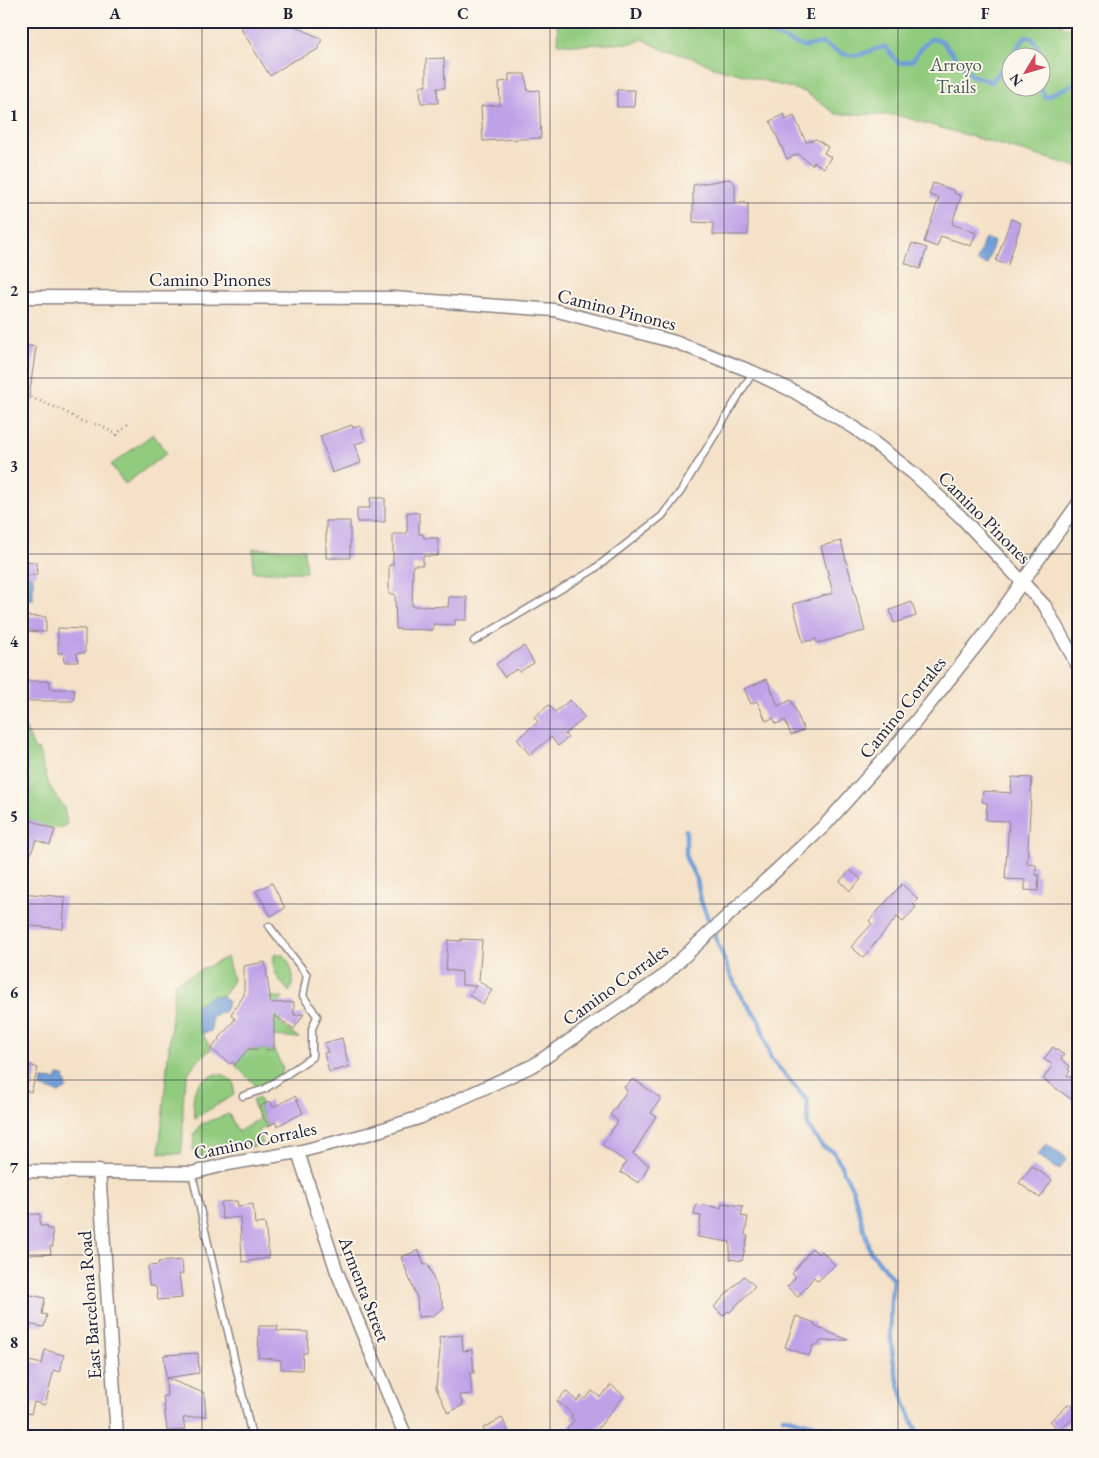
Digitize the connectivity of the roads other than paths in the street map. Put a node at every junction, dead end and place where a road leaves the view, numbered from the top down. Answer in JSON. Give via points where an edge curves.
{"nodes":[{"id":1,"x":21,"y":297,"type":"edge"},
{"id":2,"x":753,"y":372,"type":"junction"},
{"id":3,"x":1078,"y":504,"type":"edge"},
{"id":4,"x":1023,"y":582,"type":"junction"},
{"id":5,"x":474,"y":641,"type":"dead end"},
{"id":6,"x":1078,"y":666,"type":"edge"},
{"id":7,"x":269,"y":926,"type":"dead end"},
{"id":8,"x":243,"y":1096,"type":"dead end"},
{"id":9,"x":298,"y":1152,"type":"junction"},
{"id":10,"x":99,"y":1170,"type":"junction"},
{"id":11,"x":21,"y":1171,"type":"edge"},
{"id":12,"x":192,"y":1174,"type":"junction"},
{"id":13,"x":117,"y":1437,"type":"edge"},
{"id":14,"x":252,"y":1437,"type":"edge"},
{"id":15,"x":406,"y":1437,"type":"edge"}],
"edges":[{"from":1,"to":2,"type":"street","name":"Camino Pinones","via":[[393,298],[554,310],[675,342]]},
{"from":2,"to":4,"type":"street","name":"Camino Pinones","via":[[795,392],[855,428],[913,473]]},
{"from":2,"to":5,"type":"lane","via":[[662,516],[593,570]]},
{"from":3,"to":4,"type":"street","name":"Camino Corrales"},
{"from":4,"to":6,"type":"street","name":"Camino Pinones","via":[[1045,606]]},
{"from":4,"to":9,"type":"street","name":"Camino Corrales","via":[[900,742],[825,825],[660,978],[534,1065],[420,1117]]},
{"from":7,"to":8,"type":"lane","via":[[307,975],[303,996],[317,1016],[312,1029],[312,1057],[265,1089]]},
{"from":9,"to":12,"type":"street","name":"Camino Corrales"},
{"from":9,"to":15,"type":"street","name":"Armenta Street","via":[[334,1266]]},
{"from":10,"to":11,"type":"street","name":"Camino Corrales"},
{"from":10,"to":12,"type":"street","name":"Camino Corrales"},
{"from":10,"to":13,"type":"street","name":"East Barcelona Road"},
{"from":12,"to":14,"type":"lane"}]}
